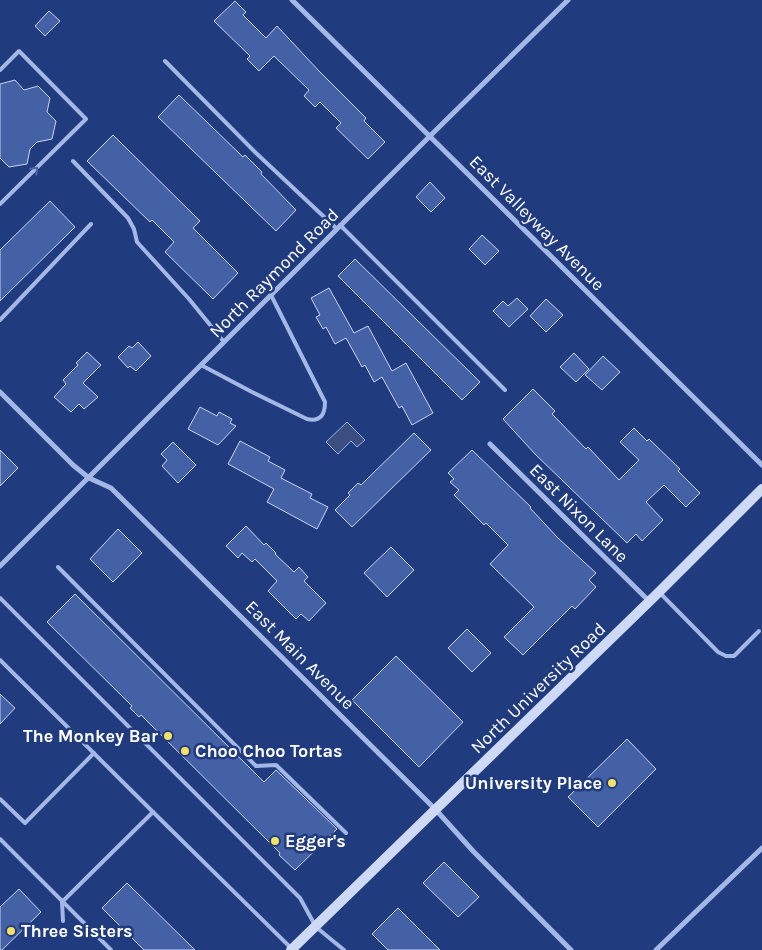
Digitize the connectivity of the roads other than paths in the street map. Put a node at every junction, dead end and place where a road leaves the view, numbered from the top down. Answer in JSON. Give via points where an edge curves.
{"nodes":[{"id":1,"x":292,"y":0,"type":"edge"},
{"id":2,"x":568,"y":0,"type":"edge"},
{"id":3,"x":165,"y":62,"type":"dead end"},
{"id":4,"x":0,"y":70,"type":"edge"},
{"id":5,"x":430,"y":136,"type":"junction"},
{"id":6,"x":73,"y":161,"type":"dead end"},
{"id":7,"x":0,"y":204,"type":"edge"},
{"id":8,"x":92,"y":224,"type":"dead end"},
{"id":9,"x":338,"y":227,"type":"junction"},
{"id":10,"x":271,"y":295,"type":"junction"},
{"id":11,"x":0,"y":320,"type":"edge"},
{"id":12,"x":224,"y":342,"type":"junction"},
{"id":13,"x":201,"y":365,"type":"junction"},
{"id":14,"x":505,"y":390,"type":"dead end"},
{"id":15,"x":0,"y":392,"type":"edge"},
{"id":16,"x":490,"y":444,"type":"dead end"},
{"id":17,"x":762,"y":465,"type":"edge"},
{"id":18,"x":89,"y":478,"type":"junction"},
{"id":19,"x":762,"y":490,"type":"edge"},
{"id":20,"x":0,"y":566,"type":"edge"},
{"id":21,"x":58,"y":567,"type":"dead end"},
{"id":22,"x":659,"y":592,"type":"junction"},
{"id":23,"x":0,"y":598,"type":"edge"},
{"id":24,"x":650,"y":602,"type":"junction"},
{"id":25,"x":758,"y":631,"type":"dead end"},
{"id":26,"x":0,"y":660,"type":"edge"},
{"id":27,"x":94,"y":753,"type":"junction"},
{"id":28,"x":0,"y":799,"type":"edge"},
{"id":29,"x":436,"y":810,"type":"junction"},
{"id":30,"x":153,"y":812,"type":"junction"},
{"id":31,"x":346,"y":833,"type":"dead end"},
{"id":32,"x":0,"y":839,"type":"edge"},
{"id":33,"x":762,"y":848,"type":"edge"},
{"id":34,"x":62,"y":902,"type":"junction"},
{"id":35,"x":63,"y":921,"type":"dead end"},
{"id":36,"x":316,"y":927,"type":"junction"},
{"id":37,"x":111,"y":950,"type":"edge"},
{"id":38,"x":292,"y":950,"type":"edge"},
{"id":39,"x":344,"y":950,"type":"edge"},
{"id":40,"x":571,"y":950,"type":"edge"},
{"id":41,"x":656,"y":950,"type":"edge"}],
"edges":[{"from":1,"to":5,"type":"street","name":"East Valleyway Avenue"},
{"from":2,"to":5,"type":"street","name":"North Raymond Road"},
{"from":3,"to":9,"type":"lane","via":[[256,153]]},
{"from":7,"to":4,"type":"lane","one_way":true,"via":[[86,119],[19,51]]},
{"from":5,"to":9,"type":"street","name":"North Raymond Road"},
{"from":5,"to":17,"type":"street","name":"East Valleyway Avenue"},
{"from":6,"to":12,"type":"lane","via":[[128,218],[137,242]]},
{"from":8,"to":11,"type":"lane"},
{"from":9,"to":10,"type":"street","name":"North Raymond Road"},
{"from":9,"to":14,"type":"lane"},
{"from":10,"to":12,"type":"street","name":"North Raymond Road"},
{"from":10,"to":13,"type":"lane","via":[[325,402],[322,417],[314,421],[307,419]]},
{"from":12,"to":13,"type":"street","name":"North Raymond Road"},
{"from":13,"to":18,"type":"street","name":"North Raymond Road"},
{"from":15,"to":18,"type":"street","name":"East Main Avenue"},
{"from":16,"to":24,"type":"street","name":"East Nixon Lane"},
{"from":18,"to":20,"type":"street","name":"North Raymond Road"},
{"from":18,"to":29,"type":"street","name":"East Main Avenue","via":[[111,488]]},
{"from":19,"to":22,"type":"main road","name":"North University Road"},
{"from":21,"to":31,"type":"lane","via":[[256,766],[276,765]]},
{"from":22,"to":24,"type":"main road","name":"North University Road"},
{"from":22,"to":25,"type":"lane","via":[[718,652],[726,656],[734,656]]},
{"from":23,"to":36,"type":"lane","via":[[300,898]]},
{"from":24,"to":29,"type":"main road","name":"North University Road"},
{"from":26,"to":27,"type":"lane"},
{"from":27,"to":28,"type":"lane","via":[[25,823]]},
{"from":27,"to":30,"type":"lane"},
{"from":29,"to":36,"type":"main road","name":"North University Road"},
{"from":29,"to":40,"type":"street","name":"East Main Avenue"},
{"from":30,"to":34,"type":"lane"},
{"from":30,"to":38,"type":"lane"},
{"from":32,"to":34,"type":"lane"},
{"from":33,"to":41,"type":"street"},
{"from":34,"to":35,"type":"lane"},
{"from":34,"to":37,"type":"lane"},
{"from":36,"to":38,"type":"main road","name":"North University Road"},
{"from":36,"to":39,"type":"lane"}]}
